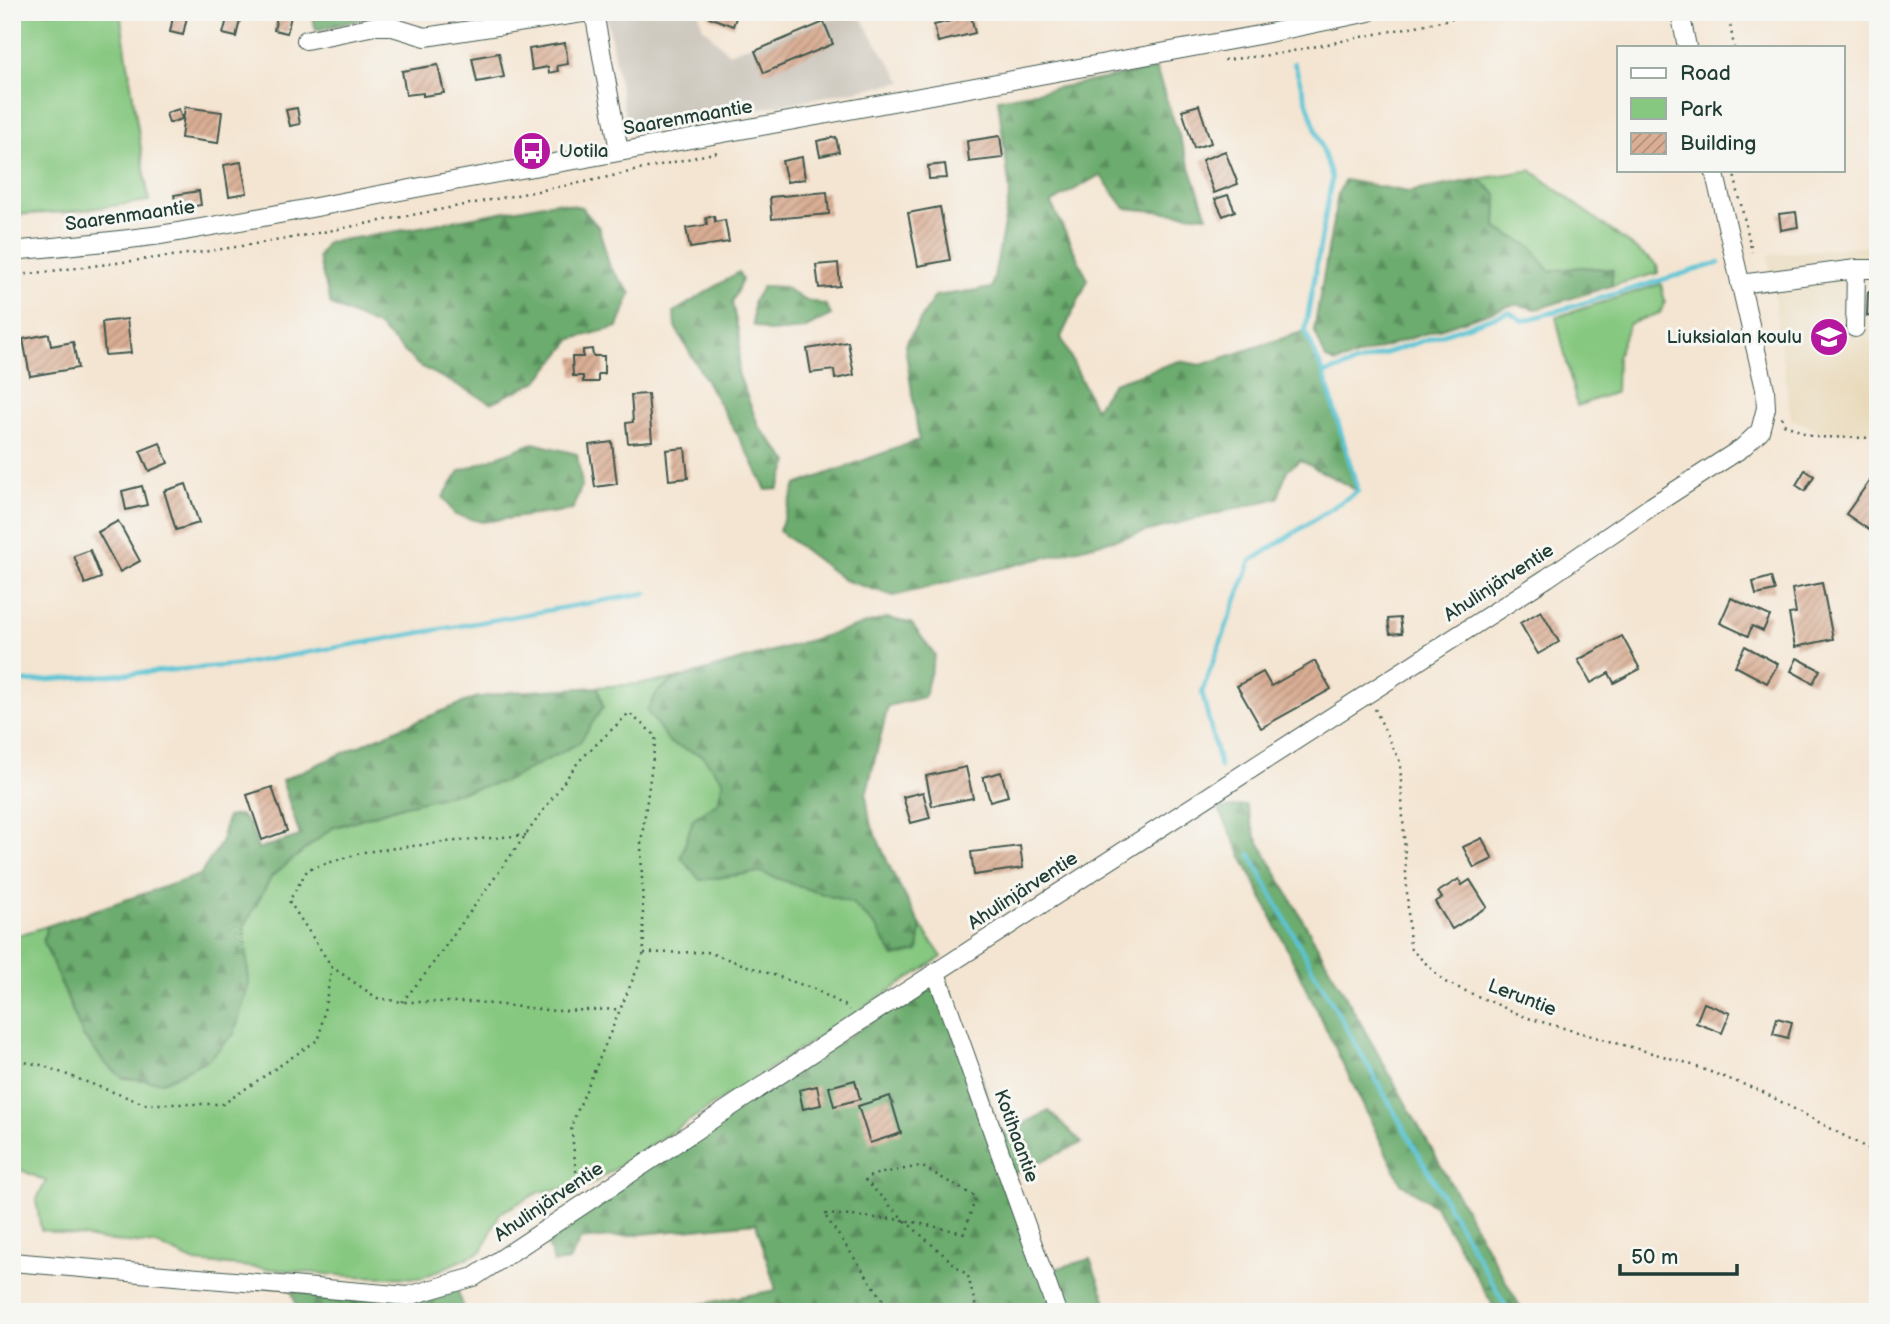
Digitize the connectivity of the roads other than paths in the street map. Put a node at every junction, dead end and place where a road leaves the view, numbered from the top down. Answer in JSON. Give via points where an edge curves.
{"nodes":[{"id":1,"x":591,"y":12,"type":"edge"},
{"id":2,"x":1369,"y":12,"type":"edge"},
{"id":3,"x":1679,"y":12,"type":"edge"},
{"id":4,"x":306,"y":40,"type":"dead end"},
{"id":5,"x":1687,"y":46,"type":"edge"},
{"id":6,"x":619,"y":151,"type":"junction"},
{"id":7,"x":1714,"y":172,"type":"edge"},
{"id":8,"x":12,"y":251,"type":"edge"},
{"id":9,"x":1856,"y":269,"type":"junction"},
{"id":10,"x":1878,"y":269,"type":"edge"},
{"id":11,"x":1740,"y":284,"type":"junction"},
{"id":12,"x":1855,"y":328,"type":"dead end"},
{"id":13,"x":936,"y":974,"type":"junction"},
{"id":14,"x":12,"y":1262,"type":"edge"},
{"id":15,"x":1057,"y":1312,"type":"edge"}],
"edges":[{"from":1,"to":4,"type":"street","via":[[425,37],[375,26]]},
{"from":1,"to":6,"type":"street"},
{"from":2,"to":6,"type":"street","name":"Saarenmaantie"},
{"from":3,"to":5,"type":"street"},
{"from":6,"to":8,"type":"street","name":"Saarenmaantie","via":[[163,234]]},
{"from":7,"to":11,"type":"street","name":"Ahulinjärventie"},
{"from":9,"to":10,"type":"street"},
{"from":9,"to":11,"type":"street"},
{"from":9,"to":12,"type":"street"},
{"from":11,"to":13,"type":"street","name":"Ahulinjärventie","via":[[1766,408],[1760,430],[1742,448]]},
{"from":13,"to":14,"type":"street","name":"Ahulinjärventie","via":[[474,1277],[408,1296]]},
{"from":13,"to":15,"type":"street","name":"Kotihaantie"}]}
